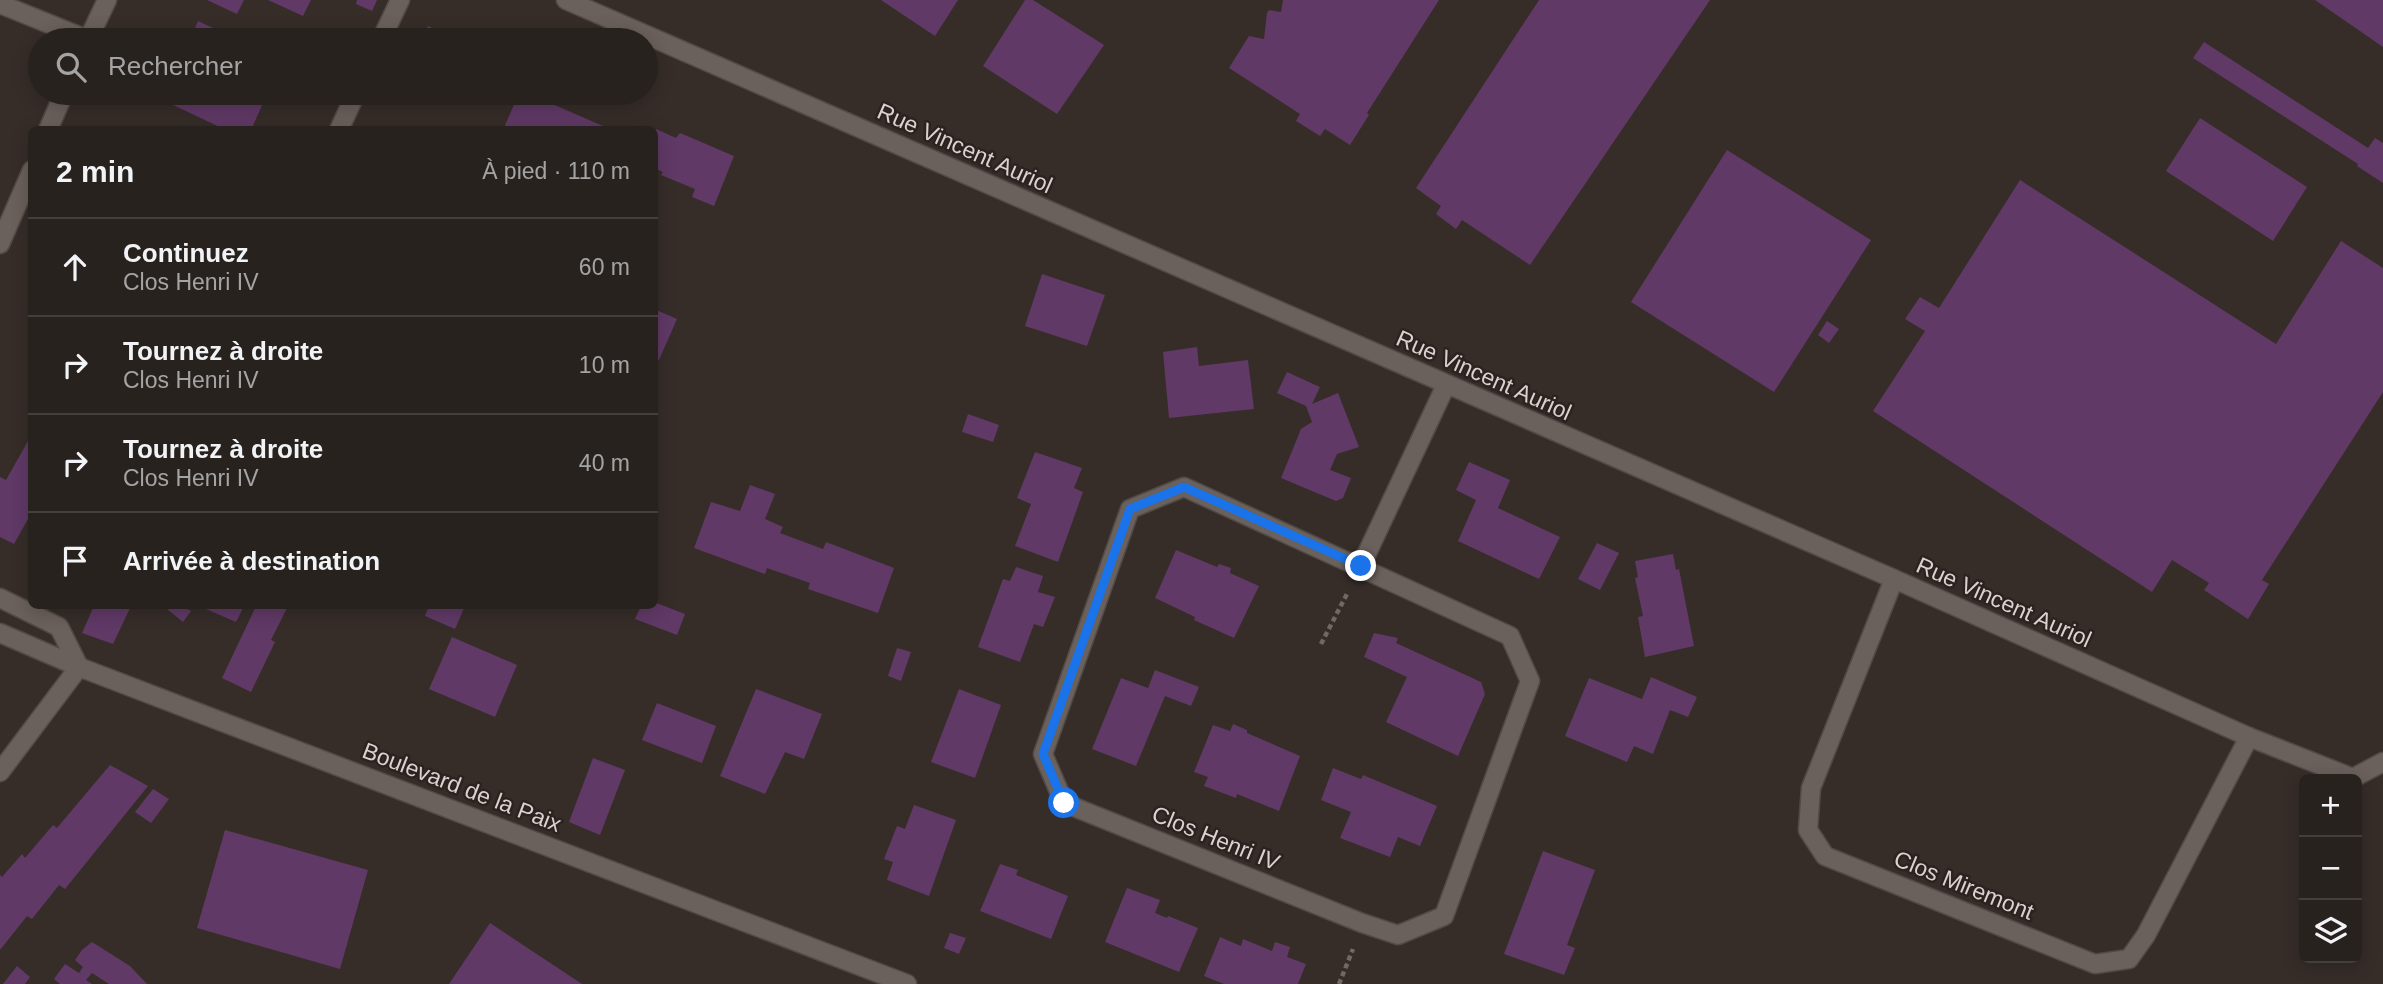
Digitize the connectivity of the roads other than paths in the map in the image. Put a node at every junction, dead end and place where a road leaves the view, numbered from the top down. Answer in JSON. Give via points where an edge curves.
{"nodes":[{"id":1,"x":107,"y":0,"type":"edge"},
{"id":2,"x":400,"y":0,"type":"edge"},
{"id":3,"x":566,"y":0,"type":"edge"},
{"id":4,"x":0,"y":4,"type":"edge"},
{"id":5,"x":59,"y":28,"type":"edge"},
{"id":6,"x":94,"y":28,"type":"edge"},
{"id":7,"x":387,"y":28,"type":"edge"},
{"id":8,"x":630,"y":28,"type":"edge"},
{"id":9,"x":658,"y":40,"type":"edge"},
{"id":10,"x":59,"y":105,"type":"edge"},
{"id":11,"x":350,"y":105,"type":"edge"},
{"id":12,"x":50,"y":126,"type":"edge"},
{"id":13,"x":341,"y":126,"type":"edge"},
{"id":14,"x":28,"y":179,"type":"edge"},
{"id":15,"x":0,"y":244,"type":"edge"},
{"id":16,"x":1446,"y":386,"type":"junction"},
{"id":17,"x":1361,"y":566,"type":"junction"},
{"id":18,"x":1894,"y":579,"type":"junction"},
{"id":19,"x":0,"y":598,"type":"edge"},
{"id":20,"x":0,"y":633,"type":"edge"},
{"id":21,"x":79,"y":667,"type":"junction"},
{"id":22,"x":2249,"y":737,"type":"junction"},
{"id":23,"x":2383,"y":762,"type":"edge"},
{"id":24,"x":0,"y":772,"type":"edge"},
{"id":25,"x":907,"y":984,"type":"edge"}],
"edges":[{"from":1,"to":6,"type":"street"},
{"from":2,"to":7,"type":"street"},
{"from":3,"to":8,"type":"street","name":"Rue Vincent Auriol"},
{"from":4,"to":5,"type":"street"},
{"from":9,"to":16,"type":"street","name":"Rue Vincent Auriol"},
{"from":10,"to":12,"type":"street"},
{"from":11,"to":13,"type":"street"},
{"from":14,"to":15,"type":"street"},
{"from":16,"to":17,"type":"street"},
{"from":16,"to":18,"type":"street","name":"Rue Vincent Auriol"},
{"from":17,"to":17,"type":"street","name":"Clos Henri IV","via":[[1184,487],[1130,509],[1043,754],[1064,803],[1398,935],[1444,916],[1530,681],[1510,636]]},
{"from":18,"to":22,"type":"street","name":"Rue Vincent Auriol"},
{"from":18,"to":22,"type":"street","name":"Clos Miremont","via":[[1811,788],[1808,830],[1825,856],[2095,964],[2129,959],[2146,935]]},
{"from":19,"to":21,"type":"street","via":[[59,627]]},
{"from":20,"to":21,"type":"street","name":"Boulevard de la Paix"},
{"from":21,"to":24,"type":"street"},
{"from":21,"to":25,"type":"street","name":"Boulevard de la Paix"},
{"from":22,"to":23,"type":"street","name":"Rue Vincent Auriol","via":[[2353,778]]}]}
